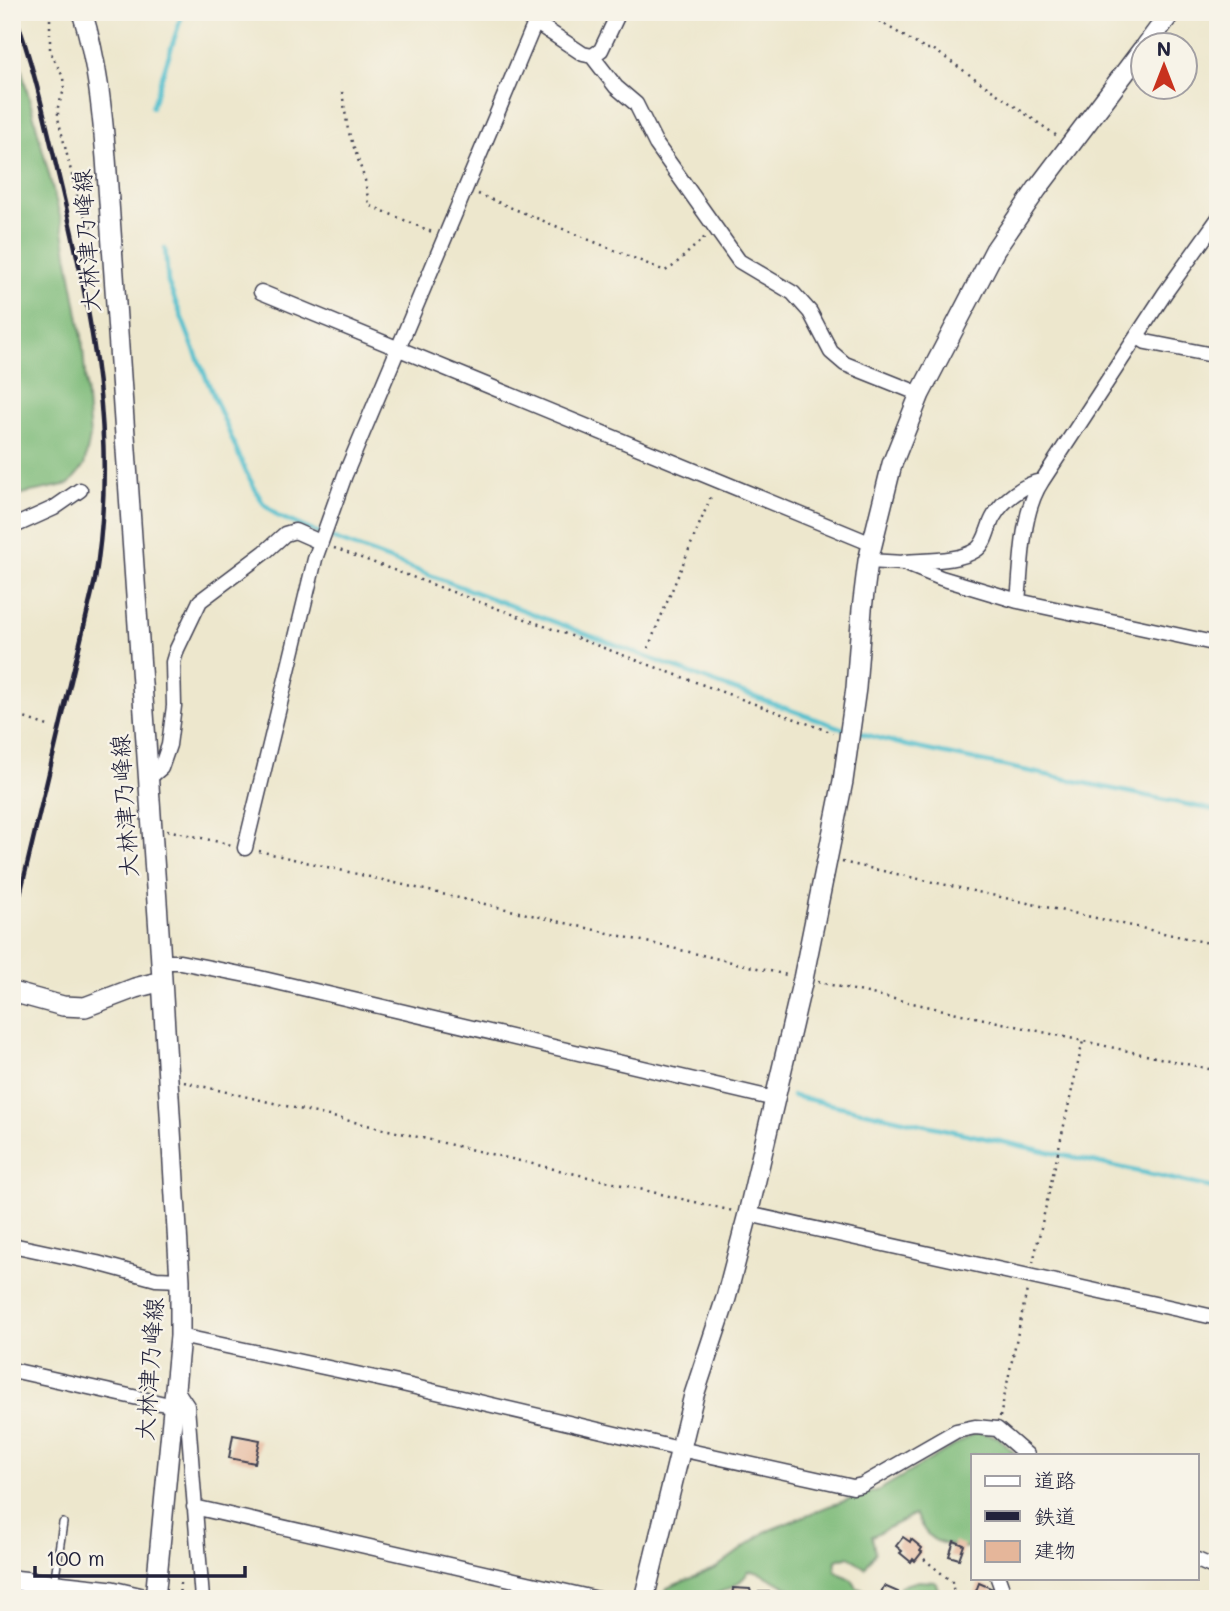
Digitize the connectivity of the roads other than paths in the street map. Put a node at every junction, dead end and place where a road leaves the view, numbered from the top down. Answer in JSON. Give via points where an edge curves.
{"nodes":[{"id":1,"x":82,"y":12,"type":"edge"},
{"id":2,"x":520,"y":12,"type":"edge"},
{"id":3,"x":619,"y":12,"type":"edge"},
{"id":4,"x":1171,"y":12,"type":"edge"},
{"id":5,"x":535,"y":23,"type":"junction"},
{"id":6,"x":1156,"y":32,"type":"edge"},
{"id":7,"x":592,"y":56,"type":"junction"},
{"id":8,"x":1128,"y":70,"type":"edge"},
{"id":9,"x":1218,"y":219,"type":"edge"},
{"id":10,"x":261,"y":292,"type":"dead end"},
{"id":11,"x":1138,"y":337,"type":"junction"},
{"id":12,"x":400,"y":349,"type":"junction"},
{"id":13,"x":1218,"y":356,"type":"edge"},
{"id":14,"x":920,"y":394,"type":"junction"},
{"id":15,"x":1042,"y":481,"type":"junction"},
{"id":16,"x":80,"y":490,"type":"dead end"},
{"id":17,"x":12,"y":527,"type":"edge"},
{"id":18,"x":322,"y":538,"type":"junction"},
{"id":19,"x":870,"y":552,"type":"junction"},
{"id":20,"x":904,"y":562,"type":"junction"},
{"id":21,"x":1018,"y":601,"type":"junction"},
{"id":22,"x":1218,"y":644,"type":"edge"},
{"id":23,"x":148,"y":779,"type":"junction"},
{"id":24,"x":245,"y":848,"type":"road end"},
{"id":25,"x":161,"y":972,"type":"junction"},
{"id":26,"x":12,"y":992,"type":"edge"},
{"id":27,"x":775,"y":1099,"type":"junction"},
{"id":28,"x":748,"y":1214,"type":"junction"},
{"id":29,"x":12,"y":1245,"type":"edge"},
{"id":30,"x":180,"y":1280,"type":"junction"},
{"id":31,"x":1218,"y":1318,"type":"edge"},
{"id":32,"x":180,"y":1336,"type":"junction"},
{"id":33,"x":12,"y":1370,"type":"edge"},
{"id":34,"x":174,"y":1397,"type":"junction"},
{"id":35,"x":681,"y":1449,"type":"junction"},
{"id":36,"x":1026,"y":1454,"type":"edge"},
{"id":37,"x":194,"y":1507,"type":"junction"},
{"id":38,"x":63,"y":1523,"type":"dead end"},
{"id":39,"x":1198,"y":1560,"type":"edge"},
{"id":40,"x":1218,"y":1569,"type":"edge"},
{"id":41,"x":999,"y":1580,"type":"edge"},
{"id":42,"x":54,"y":1584,"type":"junction"},
{"id":43,"x":21,"y":1587,"type":"edge"},
{"id":44,"x":110,"y":1595,"type":"edge"},
{"id":45,"x":146,"y":1599,"type":"edge"},
{"id":46,"x":155,"y":1599,"type":"edge"},
{"id":47,"x":202,"y":1599,"type":"edge"},
{"id":48,"x":598,"y":1599,"type":"edge"},
{"id":49,"x":644,"y":1599,"type":"edge"},
{"id":50,"x":998,"y":1599,"type":"edge"}],
"edges":[{"from":1,"to":23,"type":"street","name":"大林津乃峰線","via":[[92,49],[105,145]]},
{"from":2,"to":5,"type":"street"},
{"from":3,"to":7,"type":"street","via":[[601,50]]},
{"from":4,"to":6,"type":"street"},
{"from":5,"to":7,"type":"street"},
{"from":5,"to":12,"type":"street"},
{"from":7,"to":14,"type":"street","via":[[636,104],[656,144],[739,261],[793,293],[810,312],[831,352],[845,364]]},
{"from":8,"to":14,"type":"street","via":[[995,250]]},
{"from":9,"to":11,"type":"street"},
{"from":10,"to":12,"type":"street"},
{"from":11,"to":13,"type":"street"},
{"from":11,"to":15,"type":"street"},
{"from":12,"to":18,"type":"street"},
{"from":12,"to":19,"type":"street","via":[[718,481]]},
{"from":14,"to":19,"type":"street","via":[[892,464]]},
{"from":15,"to":20,"type":"street","via":[[1029,484],[1001,507],[974,552]]},
{"from":15,"to":21,"type":"street","via":[[1028,513]]},
{"from":16,"to":17,"type":"street"},
{"from":18,"to":23,"type":"street","via":[[295,531],[285,534],[200,601],[173,662],[169,744],[161,768]]},
{"from":18,"to":24,"type":"street"},
{"from":19,"to":20,"type":"street"},
{"from":19,"to":27,"type":"street","via":[[849,739],[828,859]]},
{"from":20,"to":21,"type":"street"},
{"from":21,"to":22,"type":"street"},
{"from":23,"to":25,"type":"street","name":"大林津乃峰線"},
{"from":25,"to":26,"type":"street","via":[[135,988],[85,1007]]},
{"from":25,"to":27,"type":"street","via":[[180,962],[251,976]]},
{"from":25,"to":30,"type":"street","name":"大林津乃峰線"},
{"from":27,"to":28,"type":"street"},
{"from":28,"to":31,"type":"street"},
{"from":28,"to":35,"type":"street"},
{"from":29,"to":30,"type":"street","via":[[156,1279]]},
{"from":30,"to":32,"type":"street","name":"大林津乃峰線"},
{"from":32,"to":34,"type":"street","name":"大林津乃峰線"},
{"from":32,"to":35,"type":"street"},
{"from":33,"to":34,"type":"street"},
{"from":34,"to":37,"type":"street","via":[[187,1406]]},
{"from":34,"to":46,"type":"street","name":"大林津乃峰線"},
{"from":35,"to":36,"type":"street","via":[[853,1487],[956,1430],[997,1429]]},
{"from":35,"to":49,"type":"street"},
{"from":37,"to":47,"type":"street"},
{"from":37,"to":48,"type":"street"},
{"from":38,"to":42,"type":"lane"},
{"from":39,"to":40,"type":"street"},
{"from":41,"to":50,"type":"street","via":[[1002,1589]]},
{"from":42,"to":43,"type":"street"},
{"from":42,"to":44,"type":"street"},
{"from":44,"to":45,"type":"street"}]}
